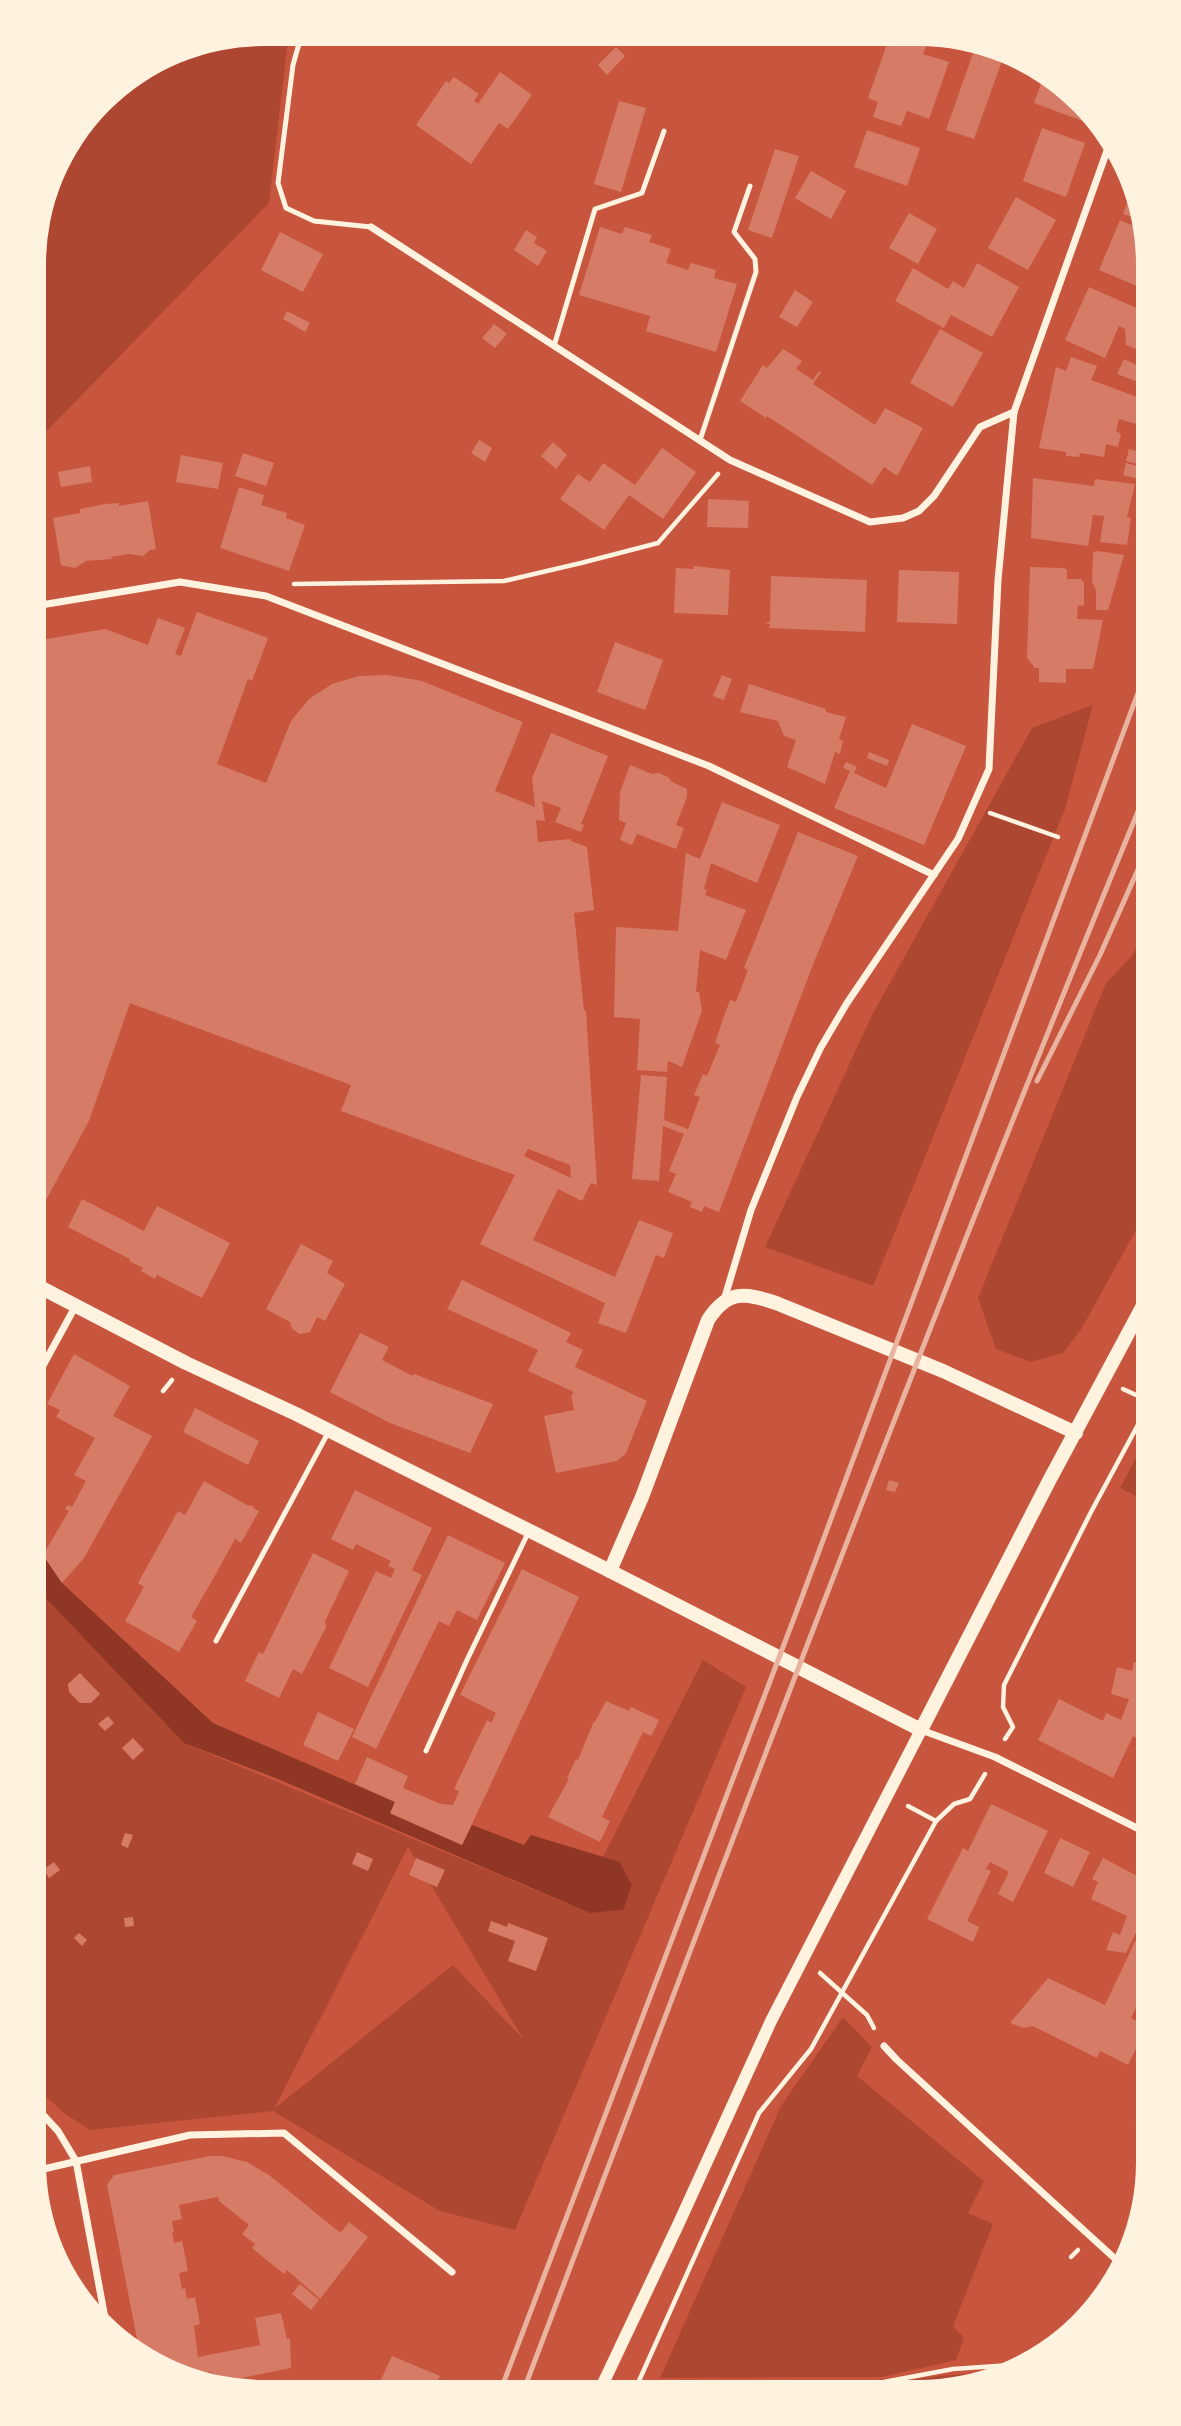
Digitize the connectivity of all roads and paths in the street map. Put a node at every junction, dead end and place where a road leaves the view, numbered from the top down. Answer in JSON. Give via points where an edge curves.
{"nodes":[{"id":1,"x":298,"y":46,"type":"edge"},
{"id":2,"x":664,"y":131,"type":"dead end"},
{"id":3,"x":1106,"y":154,"type":"edge"},
{"id":4,"x":750,"y":186,"type":"dead end"},
{"id":5,"x":371,"y":226,"type":"joint"},
{"id":6,"x":554,"y":346,"type":"junction"},
{"id":7,"x":1014,"y":412,"type":"junction"},
{"id":8,"x":701,"y":440,"type":"junction"},
{"id":9,"x":730,"y":460,"type":"junction"},
{"id":10,"x":267,"y":596,"type":"junction"},
{"id":11,"x":46,"y":604,"type":"edge"},
{"id":12,"x":1012,"y":821,"type":"dead end"},
{"id":13,"x":1058,"y":837,"type":"dead end"},
{"id":14,"x":934,"y":875,"type":"junction"},
{"id":15,"x":45,"y":1290,"type":"edge"},
{"id":16,"x":724,"y":1301,"type":"junction"},
{"id":17,"x":75,"y":1307,"type":"junction"},
{"id":18,"x":1135,"y":1320,"type":"edge"},
{"id":19,"x":45,"y":1361,"type":"edge"},
{"id":20,"x":1135,"y":1430,"type":"edge"},
{"id":21,"x":329,"y":1431,"type":"junction"},
{"id":22,"x":1076,"y":1433,"type":"junction"},
{"id":23,"x":529,"y":1531,"type":"junction"},
{"id":24,"x":610,"y":1571,"type":"junction"},
{"id":25,"x":216,"y":1641,"type":"dead end"},
{"id":26,"x":921,"y":1730,"type":"junction"},
{"id":27,"x":426,"y":1751,"type":"dead end"},
{"id":28,"x":995,"y":1757,"type":"junction"},
{"id":29,"x":886,"y":1794,"type":"junction"},
{"id":30,"x":936,"y":1821,"type":"junction"},
{"id":31,"x":1135,"y":1827,"type":"edge"},
{"id":32,"x":803,"y":1959,"type":"junction"},
{"id":33,"x":843,"y":1992,"type":"junction"},
{"id":34,"x":884,"y":2046,"type":"joint"},
{"id":35,"x":45,"y":2117,"type":"edge"},
{"id":36,"x":75,"y":2161,"type":"junction"},
{"id":37,"x":45,"y":2168,"type":"edge"},
{"id":38,"x":1113,"y":2257,"type":"edge"},
{"id":39,"x":452,"y":2272,"type":"dead end"},
{"id":40,"x":103,"y":2310,"type":"edge"},
{"id":41,"x":995,"y":2366,"type":"edge"},
{"id":42,"x":605,"y":2380,"type":"edge"},
{"id":43,"x":638,"y":2380,"type":"edge"},
{"id":44,"x":895,"y":2380,"type":"edge"}],
"edges":[{"from":1,"to":5,"type":"lane","via":[[278,183],[286,208],[314,220]]},
{"from":2,"to":6,"type":"lane","via":[[642,193],[595,209]]},
{"from":3,"to":7,"type":"street"},
{"from":4,"to":8,"type":"lane","via":[[734,232],[755,259],[756,272]]},
{"from":5,"to":6,"type":"street"},
{"from":6,"to":8,"type":"street"},
{"from":7,"to":9,"type":"street","via":[[980,428],[934,495],[919,511],[903,518],[870,522]]},
{"from":7,"to":14,"type":"street","via":[[998,580],[989,769],[958,839]]},
{"from":8,"to":9,"type":"street"},
{"from":9,"to":10,"type":"path","via":[[658,543],[504,581],[296,583]]},
{"from":10,"to":11,"type":"street","via":[[180,582]]},
{"from":10,"to":14,"type":"street","via":[[709,766]]},
{"from":12,"to":13,"type":"path"},
{"from":14,"to":16,"type":"street","via":[[821,1047],[751,1210]]},
{"from":15,"to":17,"type":"main road"},
{"from":16,"to":22,"type":"main road","via":[[749,1294],[776,1303],[943,1371]]},
{"from":16,"to":24,"type":"main road","via":[[708,1320]]},
{"from":17,"to":19,"type":"street"},
{"from":17,"to":21,"type":"main road"},
{"from":18,"to":22,"type":"main road"},
{"from":20,"to":28,"type":"path","via":[[1004,1685],[1003,1707],[1013,1727]]},
{"from":21,"to":23,"type":"main road"},
{"from":21,"to":25,"type":"lane"},
{"from":22,"to":26,"type":"main road"},
{"from":23,"to":24,"type":"main road"},
{"from":23,"to":27,"type":"lane"},
{"from":24,"to":26,"type":"main road"},
{"from":26,"to":28,"type":"street"},
{"from":26,"to":29,"type":"street"},
{"from":28,"to":30,"type":"path","via":[[970,1799],[954,1804]]},
{"from":28,"to":31,"type":"street"},
{"from":29,"to":30,"type":"path"},
{"from":29,"to":32,"type":"street"},
{"from":30,"to":33,"type":"path"},
{"from":32,"to":33,"type":"path"},
{"from":32,"to":42,"type":"street"},
{"from":33,"to":34,"type":"path","via":[[867,2015]]},
{"from":33,"to":43,"type":"path","via":[[811,2049],[759,2113]]},
{"from":34,"to":38,"type":"street"},
{"from":35,"to":36,"type":"street"},
{"from":36,"to":37,"type":"street"},
{"from":36,"to":39,"type":"street","via":[[190,2134],[284,2133]]},
{"from":36,"to":40,"type":"street"},
{"from":41,"to":44,"type":"path"}]}
